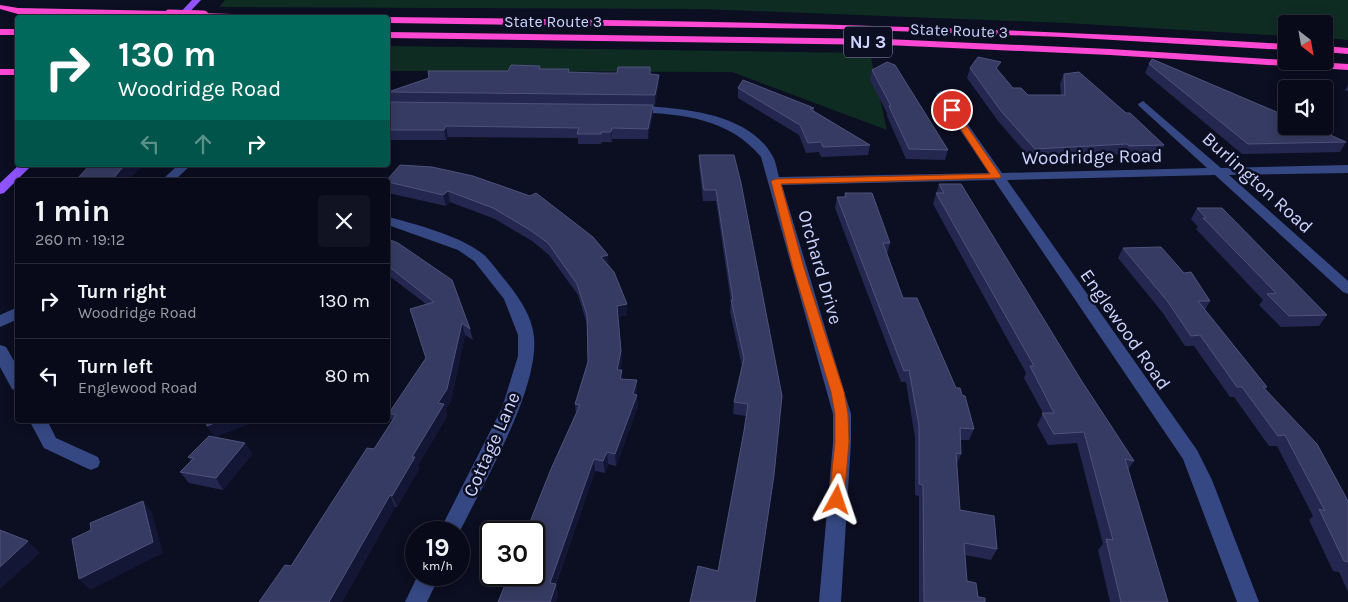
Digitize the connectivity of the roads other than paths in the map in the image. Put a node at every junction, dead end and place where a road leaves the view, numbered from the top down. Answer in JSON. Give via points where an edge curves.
{"nodes":[{"id":1,"x":197,"y":0,"type":"edge"},
{"id":2,"x":0,"y":7,"type":"edge"},
{"id":3,"x":182,"y":15,"type":"edge"},
{"id":4,"x":204,"y":15,"type":"edge"},
{"id":5,"x":0,"y":17,"type":"edge"},
{"id":6,"x":15,"y":17,"type":"edge"},
{"id":7,"x":390,"y":20,"type":"edge"},
{"id":8,"x":0,"y":32,"type":"edge"},
{"id":9,"x":15,"y":32,"type":"edge"},
{"id":10,"x":390,"y":35,"type":"edge"},
{"id":11,"x":0,"y":39,"type":"edge"},
{"id":12,"x":15,"y":39,"type":"edge"},
{"id":13,"x":778,"y":39,"type":"junction"},
{"id":14,"x":390,"y":42,"type":"edge"},
{"id":15,"x":1278,"y":47,"type":"edge"},
{"id":16,"x":1333,"y":50,"type":"edge"},
{"id":17,"x":1348,"y":51,"type":"edge"},
{"id":18,"x":1348,"y":67,"type":"edge"},
{"id":19,"x":0,"y":72,"type":"edge"},
{"id":20,"x":15,"y":72,"type":"edge"},
{"id":21,"x":941,"y":94,"type":"dead end"},
{"id":22,"x":1143,"y":104,"type":"dead end"},
{"id":23,"x":624,"y":109,"type":"edge"},
{"id":24,"x":24,"y":167,"type":"edge"},
{"id":25,"x":183,"y":167,"type":"edge"},
{"id":26,"x":1348,"y":169,"type":"edge"},
{"id":27,"x":1217,"y":172,"type":"junction"},
{"id":28,"x":996,"y":176,"type":"junction"},
{"id":29,"x":170,"y":178,"type":"edge"},
{"id":30,"x":776,"y":181,"type":"junction"},
{"id":31,"x":2,"y":187,"type":"edge"},
{"id":32,"x":390,"y":221,"type":"edge"},
{"id":33,"x":1348,"y":289,"type":"edge"},
{"id":34,"x":15,"y":314,"type":"edge"},
{"id":35,"x":0,"y":322,"type":"edge"},
{"id":36,"x":0,"y":351,"type":"edge"},
{"id":37,"x":15,"y":379,"type":"edge"},
{"id":38,"x":40,"y":423,"type":"edge"},
{"id":39,"x":91,"y":462,"type":"dead end"},
{"id":40,"x":454,"y":521,"type":"edge"},
{"id":41,"x":424,"y":586,"type":"edge"},
{"id":42,"x":416,"y":602,"type":"edge"},
{"id":43,"x":830,"y":602,"type":"edge"},
{"id":44,"x":1248,"y":602,"type":"edge"}],
"edges":[{"from":1,"to":3,"type":"main road"},
{"from":2,"to":4,"type":"highway","bridge":true,"via":[[18,11]]},
{"from":5,"to":6,"type":"highway"},
{"from":7,"to":15,"type":"highway","name":"State Route 3","number":"NJ 3","via":[[891,27]]},
{"from":8,"to":9,"type":"highway"},
{"from":10,"to":13,"type":"highway","name":"State Route 3","number":"NJ 3"},
{"from":11,"to":12,"type":"highway"},
{"from":13,"to":14,"type":"highway"},
{"from":13,"to":18,"type":"highway","name":"State Route 3","number":"NJ 3","via":[[1053,49]]},
{"from":16,"to":17,"type":"highway"},
{"from":19,"to":20,"type":"highway"},
{"from":21,"to":28,"type":"street","name":"Englewood Road"},
{"from":22,"to":27,"type":"street","name":"Burlington Road"},
{"from":23,"to":30,"type":"street","name":"Orchard Drive","via":[[682,112],[742,131],[767,156]]},
{"from":24,"to":31,"type":"main road"},
{"from":25,"to":29,"type":"street"},
{"from":26,"to":27,"type":"street","name":"Woodridge Road"},
{"from":27,"to":28,"type":"street","name":"Woodridge Road"},
{"from":27,"to":33,"type":"street","name":"Burlington Road"},
{"from":28,"to":30,"type":"street","name":"Woodridge Road"},
{"from":28,"to":44,"type":"street","name":"Englewood Road","via":[[1190,455]]},
{"from":30,"to":43,"type":"street","name":"Orchard Drive","via":[[842,414]]},
{"from":32,"to":40,"type":"street","name":"Cottage Lane","via":[[463,247],[479,258],[510,296],[526,334],[526,356],[511,408]]},
{"from":34,"to":35,"type":"street"},
{"from":36,"to":37,"type":"street"},
{"from":38,"to":39,"type":"street","via":[[50,443]]},
{"from":41,"to":42,"type":"street"}]}
